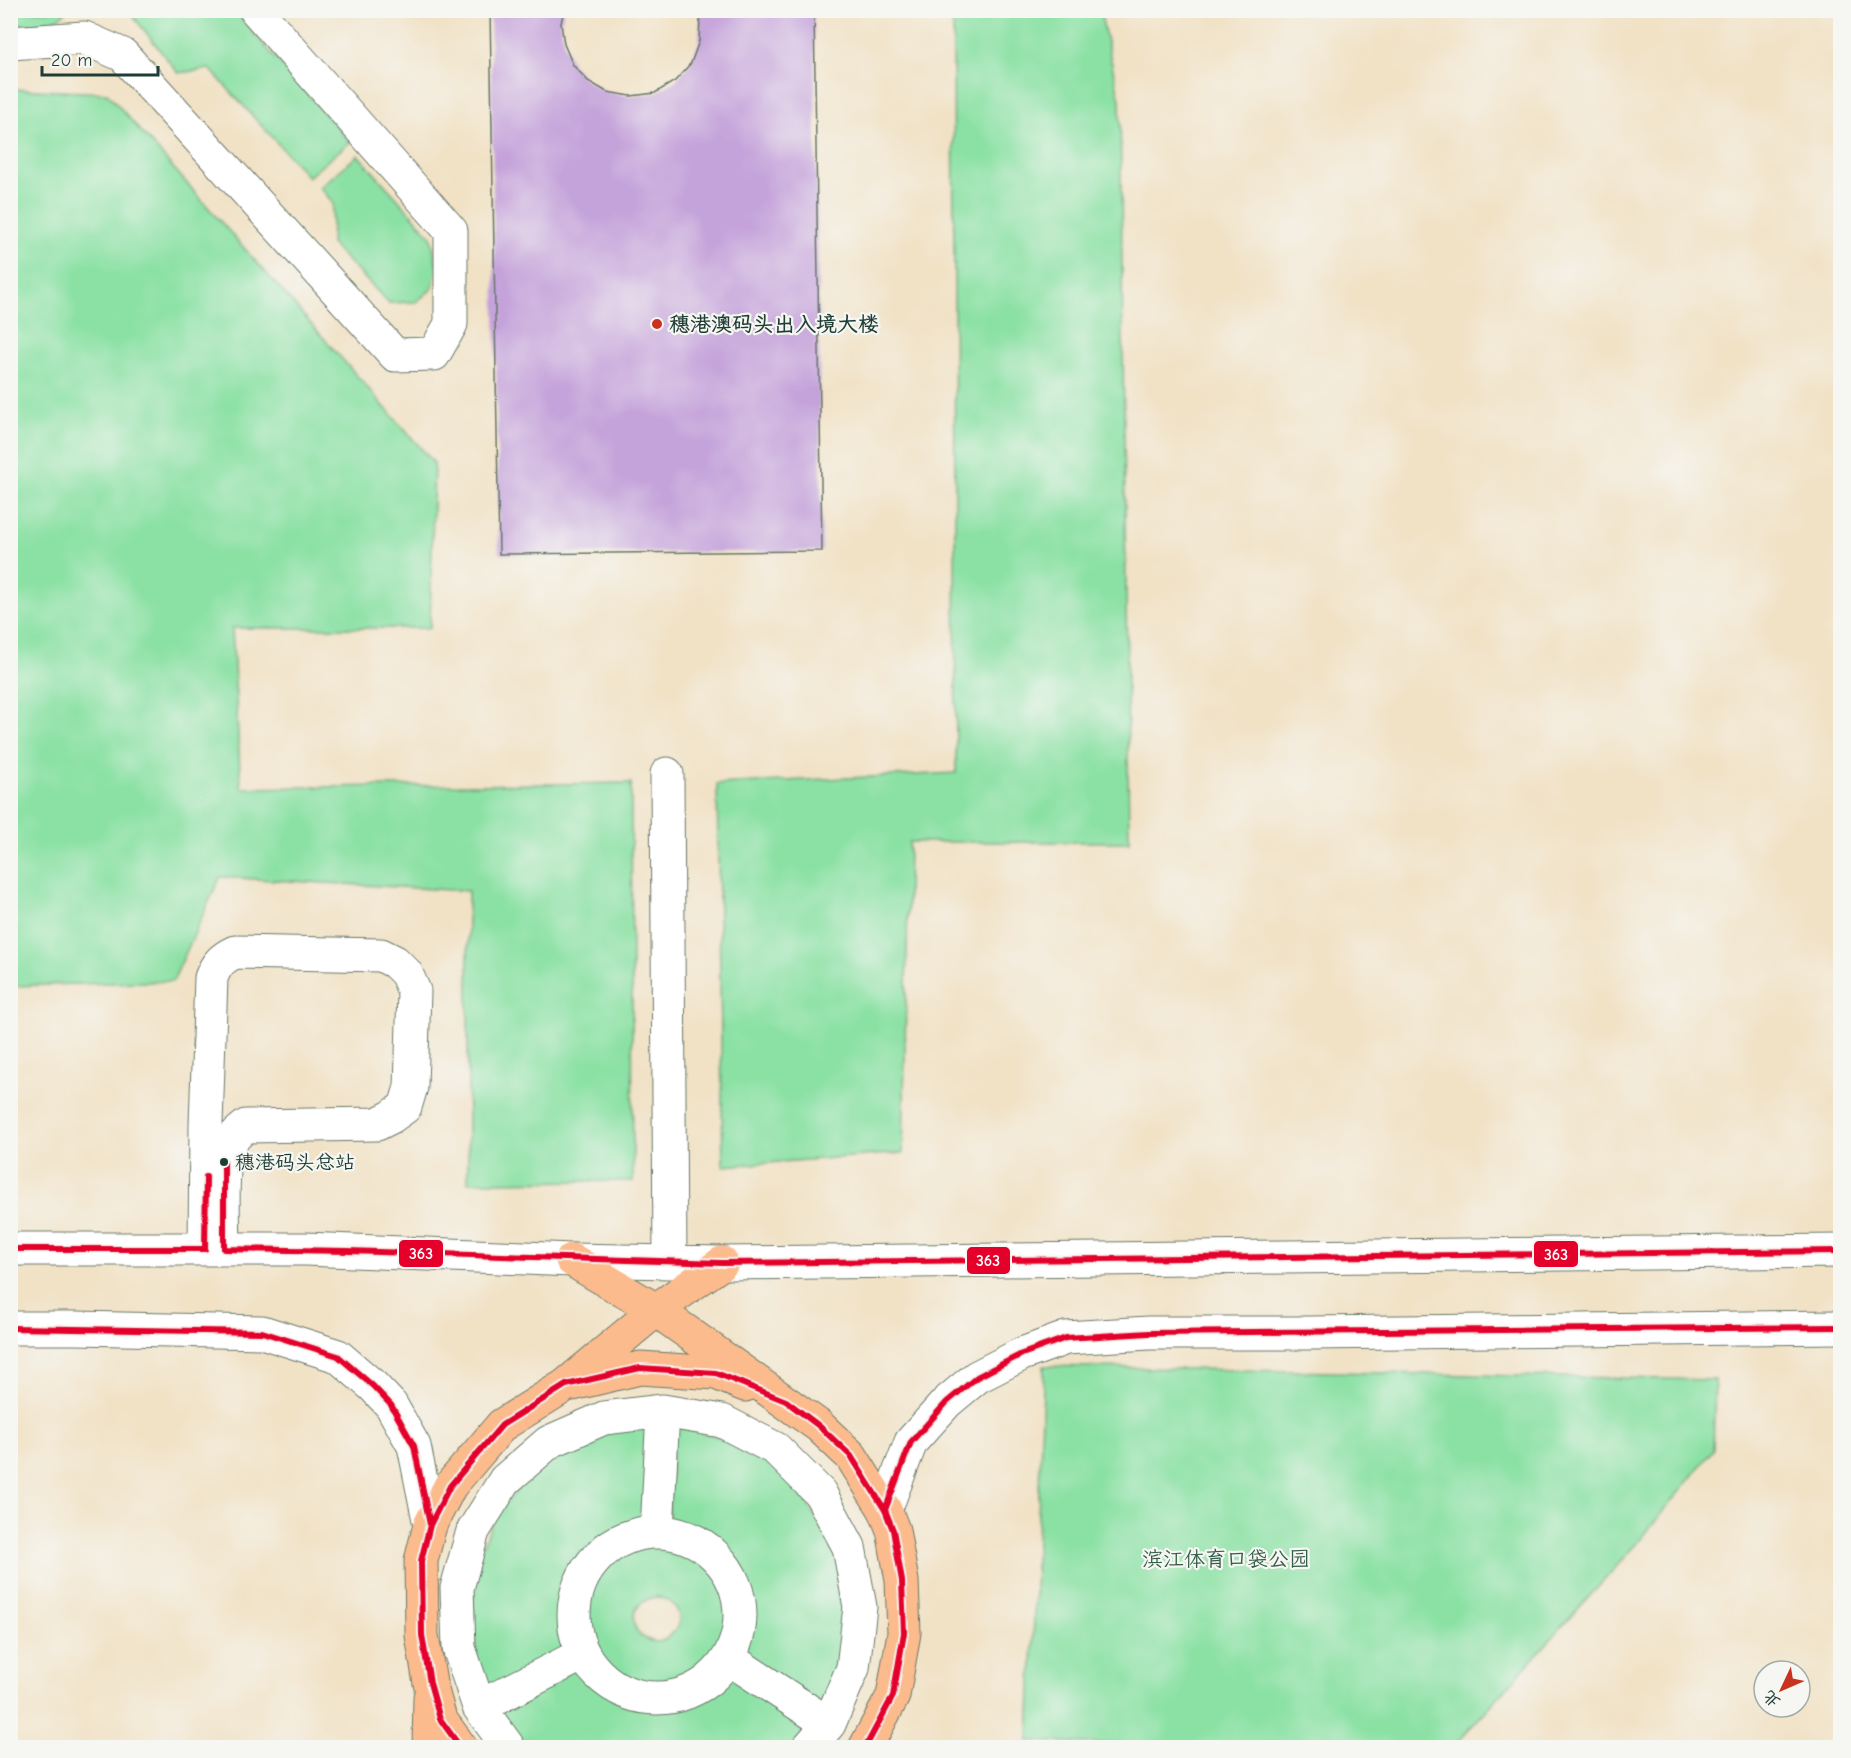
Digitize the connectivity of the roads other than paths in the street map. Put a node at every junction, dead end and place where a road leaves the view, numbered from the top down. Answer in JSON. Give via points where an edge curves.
{"nodes":[{"id":1,"x":256,"y":10,"type":"edge"},
{"id":2,"x":10,"y":43,"type":"edge"},
{"id":3,"x":667,"y":774,"type":"dead end"},
{"id":4,"x":10,"y":1249,"type":"edge"},
{"id":5,"x":214,"y":1249,"type":"junction"},
{"id":6,"x":1840,"y":1251,"type":"edge"},
{"id":7,"x":572,"y":1260,"type":"junction"},
{"id":8,"x":670,"y":1262,"type":"junction"},
{"id":9,"x":722,"y":1263,"type":"junction"},
{"id":10,"x":656,"y":1310,"type":"junction"},
{"id":11,"x":1840,"y":1327,"type":"edge"},
{"id":12,"x":10,"y":1328,"type":"edge"},
{"id":13,"x":566,"y":1385,"type":"junction"},
{"id":14,"x":786,"y":1401,"type":"junction"},
{"id":15,"x":663,"y":1411,"type":"junction"},
{"id":16,"x":885,"y":1510,"type":"junction"},
{"id":17,"x":430,"y":1525,"type":"junction"},
{"id":18,"x":657,"y":1532,"type":"junction"},
{"id":19,"x":583,"y":1654,"type":"junction"},
{"id":20,"x":728,"y":1658,"type":"junction"},
{"id":21,"x":430,"y":1683,"type":"junction"},
{"id":22,"x":893,"y":1696,"type":"junction"},
{"id":23,"x":479,"y":1707,"type":"junction"},
{"id":24,"x":818,"y":1736,"type":"edge"},
{"id":25,"x":429,"y":1748,"type":"edge"},
{"id":26,"x":461,"y":1748,"type":"edge"},
{"id":27,"x":508,"y":1748,"type":"edge"},
{"id":28,"x":866,"y":1748,"type":"edge"},
{"id":29,"x":893,"y":1748,"type":"edge"}],
"edges":[{"from":1,"to":2,"type":"street","via":[[451,231],[451,324],[434,354],[395,355],[123,55],[84,38]]},
{"from":3,"to":8,"type":"street"},
{"from":4,"to":5,"type":"street"},
{"from":5,"to":5,"type":"street","via":[[228,1145],[246,1126],[377,1124],[405,1107],[411,1087],[414,991],[406,973],[395,962],[381,955],[235,952],[215,966],[211,978],[209,1046]]},
{"from":5,"to":7,"type":"street"},
{"from":6,"to":9,"type":"street"},
{"from":7,"to":8,"type":"street"},
{"from":7,"to":10,"type":"main road"},
{"from":8,"to":9,"type":"street"},
{"from":9,"to":10,"type":"main road"},
{"from":10,"to":13,"type":"main road"},
{"from":10,"to":14,"type":"main road"},
{"from":11,"to":16,"type":"street","via":[[1149,1333],[1065,1338],[1022,1353],[977,1377],[947,1402],[911,1442]]},
{"from":12,"to":17,"type":"street","via":[[262,1332],[338,1356],[391,1405],[414,1446]]},
{"from":13,"to":14,"type":"main road","via":[[640,1368],[716,1373]]},
{"from":13,"to":17,"type":"main road","via":[[502,1425],[450,1486]]},
{"from":14,"to":16,"type":"main road","via":[[850,1456]]},
{"from":15,"to":18,"type":"street"},
{"from":15,"to":23,"type":"street","via":[[604,1418],[549,1442],[505,1480],[473,1531],[457,1588],[459,1648]]},
{"from":15,"to":24,"type":"street","via":[[722,1421],[776,1449],[820,1493],[849,1546],[860,1607],[853,1668]]},
{"from":16,"to":22,"type":"main road","via":[[893,1530],[902,1581],[904,1632]]},
{"from":17,"to":21,"type":"main road","via":[[421,1561],[422,1635]]},
{"from":18,"to":19,"type":"street","via":[[629,1536],[604,1550],[585,1571],[574,1607],[574,1627]]},
{"from":18,"to":20,"type":"street","via":[[682,1535],[723,1564],[735,1586],[740,1610],[738,1635]]},
{"from":19,"to":20,"type":"street","via":[[598,1674],[618,1689],[642,1697],[667,1697],[691,1691],[712,1677]]},
{"from":19,"to":23,"type":"street"},
{"from":20,"to":24,"type":"street"},
{"from":21,"to":25,"type":"main road"},
{"from":21,"to":26,"type":"main road","via":[[440,1719]]},
{"from":22,"to":28,"type":"main road"},
{"from":22,"to":29,"type":"main road"},
{"from":23,"to":27,"type":"street"}]}
